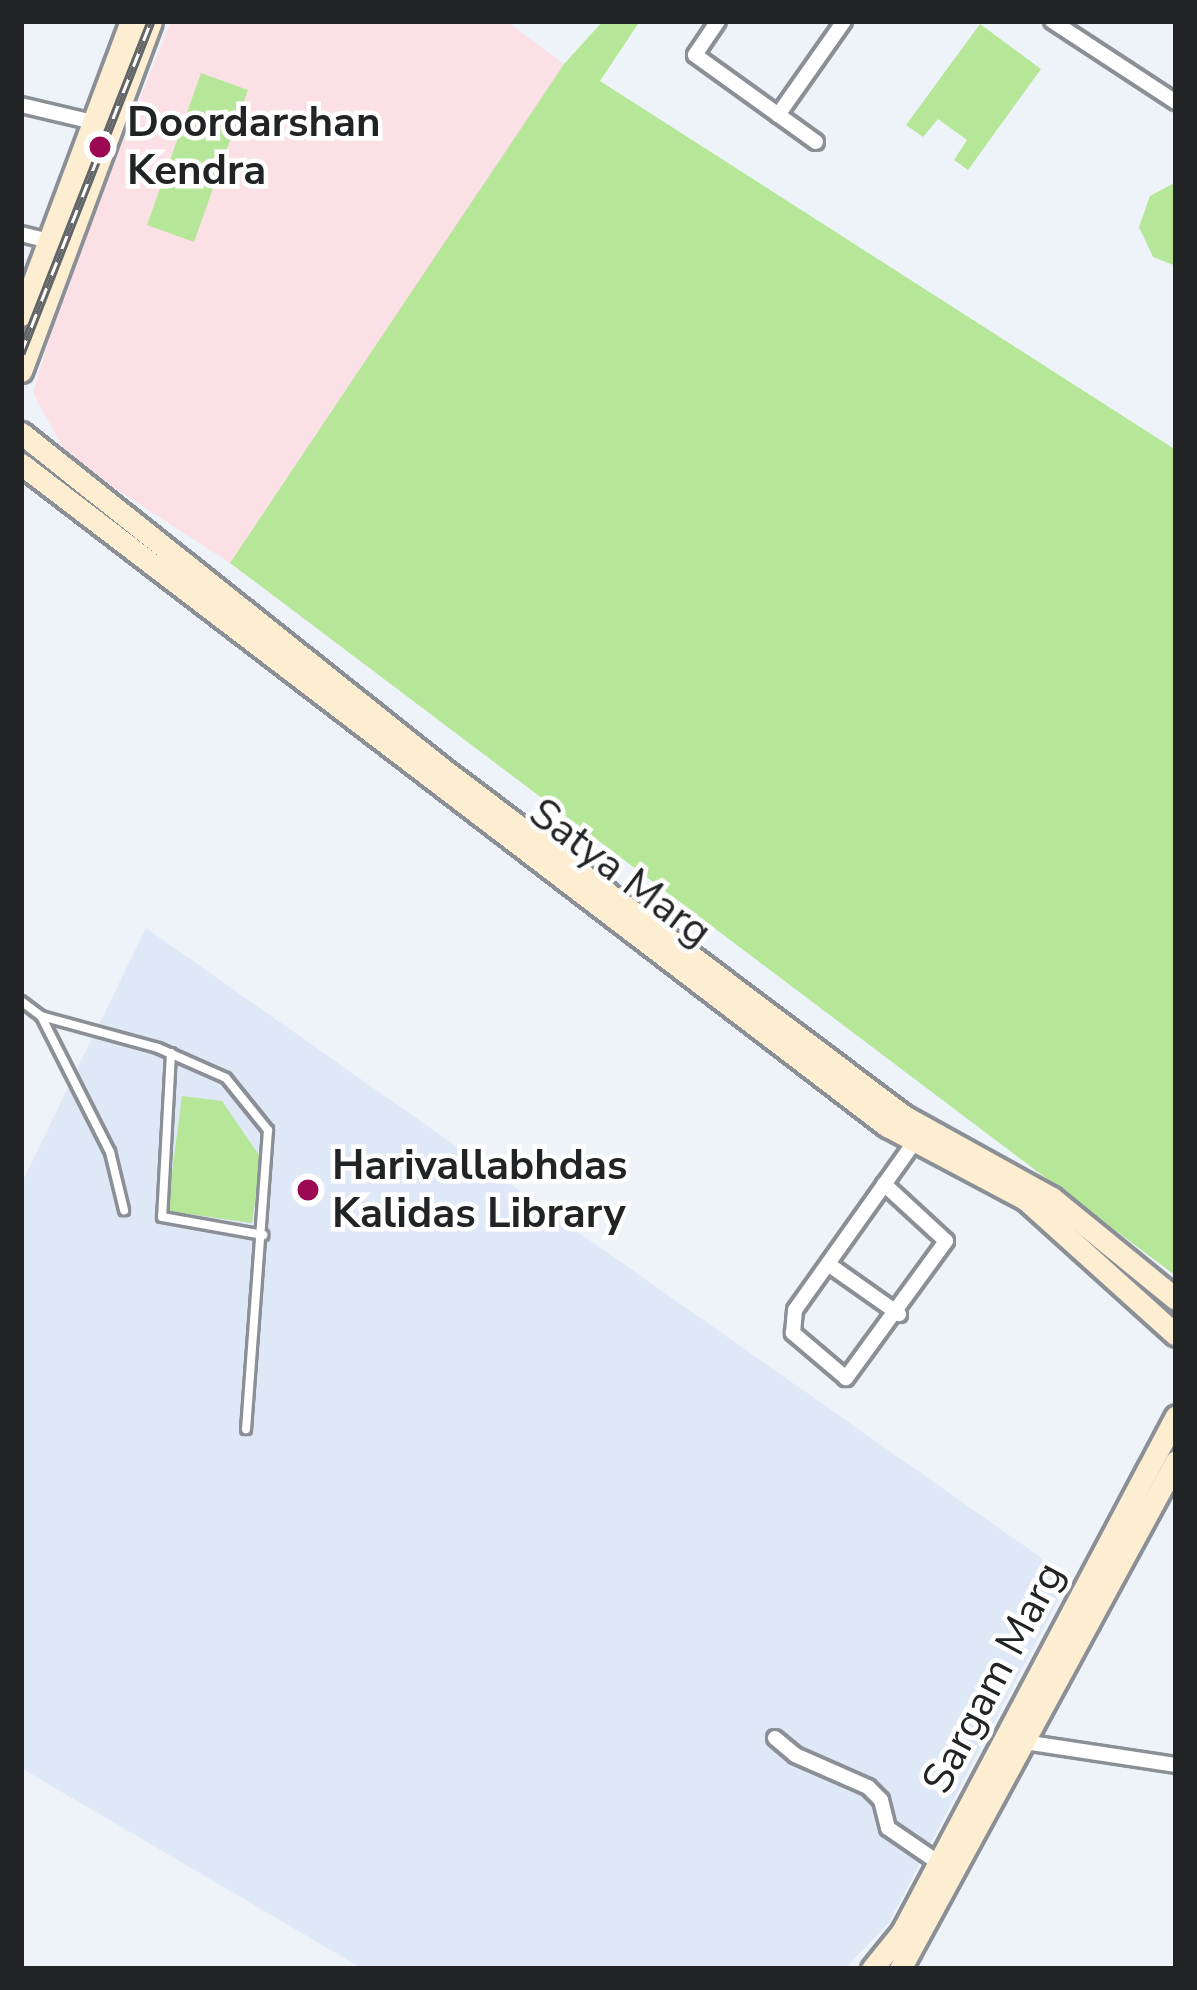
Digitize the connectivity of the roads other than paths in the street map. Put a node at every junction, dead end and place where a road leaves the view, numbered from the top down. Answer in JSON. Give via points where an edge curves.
{"nodes":[{"id":1,"x":131,"y":21,"type":"edge"},
{"id":2,"x":151,"y":21,"type":"edge"},
{"id":3,"x":718,"y":21,"type":"edge"},
{"id":4,"x":844,"y":21,"type":"edge"},
{"id":5,"x":1052,"y":21,"type":"edge"},
{"id":6,"x":1176,"y":102,"type":"edge"},
{"id":7,"x":21,"y":105,"type":"edge"},
{"id":8,"x":778,"y":115,"type":"junction"},
{"id":9,"x":94,"y":122,"type":"junction"},
{"id":10,"x":816,"y":142,"type":"dead end"},
{"id":11,"x":21,"y":234,"type":"edge"},
{"id":12,"x":49,"y":241,"type":"junction"},
{"id":13,"x":21,"y":315,"type":"edge"},
{"id":14,"x":21,"y":371,"type":"edge"},
{"id":15,"x":21,"y":434,"type":"edge"},
{"id":16,"x":21,"y":464,"type":"edge"},
{"id":17,"x":21,"y":1001,"type":"edge"},
{"id":18,"x":41,"y":1016,"type":"junction"},
{"id":19,"x":806,"y":1052,"type":"junction"},
{"id":20,"x":171,"y":1053,"type":"junction"},
{"id":21,"x":915,"y":1141,"type":"junction"},
{"id":22,"x":884,"y":1184,"type":"junction"},
{"id":23,"x":124,"y":1210,"type":"dead end"},
{"id":24,"x":263,"y":1235,"type":"junction"},
{"id":25,"x":828,"y":1264,"type":"junction"},
{"id":26,"x":1176,"y":1299,"type":"edge"},
{"id":27,"x":898,"y":1314,"type":"junction"},
{"id":28,"x":1176,"y":1335,"type":"edge"},
{"id":29,"x":1176,"y":1416,"type":"edge"},
{"id":30,"x":246,"y":1429,"type":"dead end"},
{"id":31,"x":1176,"y":1461,"type":"edge"},
{"id":32,"x":775,"y":1738,"type":"dead end"},
{"id":33,"x":1030,"y":1743,"type":"junction"},
{"id":34,"x":1176,"y":1765,"type":"edge"},
{"id":35,"x":940,"y":1863,"type":"junction"},
{"id":36,"x":872,"y":1969,"type":"edge"},
{"id":37,"x":900,"y":1969,"type":"edge"}],
"edges":[{"from":1,"to":9,"type":"main road"},
{"from":2,"to":14,"type":"main road"},
{"from":3,"to":8,"type":"street","via":[[695,56]]},
{"from":4,"to":8,"type":"street"},
{"from":5,"to":6,"type":"street"},
{"from":7,"to":9,"type":"street"},
{"from":8,"to":10,"type":"street"},
{"from":9,"to":12,"type":"main road"},
{"from":11,"to":12,"type":"street"},
{"from":12,"to":13,"type":"main road"},
{"from":15,"to":19,"type":"main road","name":"Satya Marg"},
{"from":16,"to":19,"type":"main road","name":"Satya Marg"},
{"from":17,"to":18,"type":"lane"},
{"from":18,"to":20,"type":"lane"},
{"from":18,"to":23,"type":"lane","via":[[110,1152]]},
{"from":19,"to":21,"type":"main road","name":"Satya Marg"},
{"from":19,"to":26,"type":"main road","name":"Satya Marg","via":[[1052,1198]]},
{"from":20,"to":24,"type":"lane","via":[[226,1078],[268,1130]]},
{"from":20,"to":24,"type":"lane","via":[[162,1217]]},
{"from":21,"to":22,"type":"street"},
{"from":21,"to":28,"type":"main road","name":"Satya Marg","via":[[1025,1199]]},
{"from":22,"to":25,"type":"street"},
{"from":22,"to":27,"type":"street","via":[[946,1240]]},
{"from":24,"to":30,"type":"lane"},
{"from":25,"to":27,"type":"street"},
{"from":25,"to":27,"type":"street","via":[[795,1310],[793,1333],[846,1378]]},
{"from":29,"to":35,"type":"main road","name":"Sargam Marg"},
{"from":31,"to":33,"type":"main road","name":"Sargam Marg"},
{"from":32,"to":35,"type":"street","via":[[868,1787],[888,1828]]},
{"from":33,"to":34,"type":"street"},
{"from":33,"to":37,"type":"main road","name":"Sargam Marg"},
{"from":35,"to":36,"type":"main road","name":"Sargam Marg"}]}
